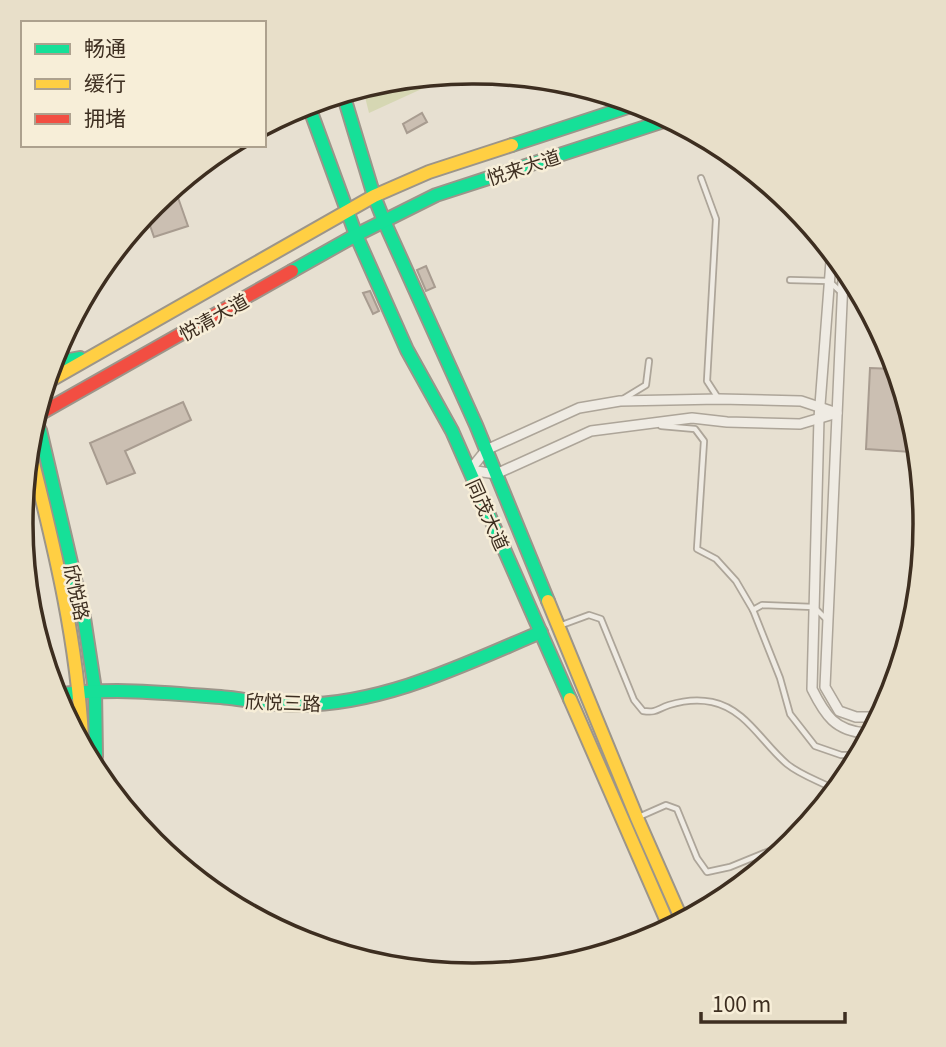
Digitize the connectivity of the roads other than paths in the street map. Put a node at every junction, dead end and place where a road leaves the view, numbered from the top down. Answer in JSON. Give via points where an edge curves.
{"nodes":[{"id":1,"x":346,"y":103,"type":"edge"},
{"id":2,"x":620,"y":109,"type":"edge"},
{"id":3,"x":312,"y":114,"type":"edge"},
{"id":4,"x":656,"y":124,"type":"edge"},
{"id":5,"x":701,"y":178,"type":"dead end"},
{"id":6,"x":374,"y":196,"type":"junction"},
{"id":7,"x":347,"y":212,"type":"junction"},
{"id":8,"x":384,"y":220,"type":"junction"},
{"id":9,"x":356,"y":235,"type":"junction"},
{"id":10,"x":830,"y":267,"type":"edge"},
{"id":11,"x":790,"y":280,"type":"dead end"},
{"id":12,"x":829,"y":281,"type":"junction"},
{"id":13,"x":847,"y":292,"type":"edge"},
{"id":14,"x":114,"y":344,"type":"junction"},
{"id":15,"x":65,"y":361,"type":"edge"},
{"id":16,"x":649,"y":361,"type":"dead end"},
{"id":17,"x":59,"y":376,"type":"edge"},
{"id":18,"x":719,"y":399,"type":"junction"},
{"id":19,"x":620,"y":401,"type":"junction"},
{"id":20,"x":821,"y":408,"type":"junction"},
{"id":21,"x":48,"y":409,"type":"edge"},
{"id":22,"x":837,"y":413,"type":"junction"},
{"id":23,"x":819,"y":418,"type":"junction"},
{"id":24,"x":643,"y":424,"type":"junction"},
{"id":25,"x":42,"y":438,"type":"edge"},
{"id":26,"x":486,"y":450,"type":"junction"},
{"id":27,"x":470,"y":470,"type":"junction"},
{"id":28,"x":496,"y":474,"type":"junction"},
{"id":29,"x":36,"y":475,"type":"edge"},
{"id":30,"x":814,"y":607,"type":"junction"},
{"id":31,"x":753,"y":610,"type":"junction"},
{"id":32,"x":828,"y":622,"type":"junction"},
{"id":33,"x":559,"y":626,"type":"junction"},
{"id":34,"x":541,"y":632,"type":"junction"},
{"id":35,"x":95,"y":690,"type":"junction"},
{"id":36,"x":81,"y":691,"type":"junction"},
{"id":37,"x":67,"y":693,"type":"edge"},
{"id":38,"x":867,"y":717,"type":"edge"},
{"id":39,"x":82,"y":723,"type":"edge"},
{"id":40,"x":860,"y":732,"type":"edge"},
{"id":41,"x":96,"y":749,"type":"edge"},
{"id":42,"x":847,"y":755,"type":"edge"},
{"id":43,"x":826,"y":785,"type":"edge"},
{"id":44,"x":637,"y":818,"type":"junction"},
{"id":45,"x":764,"y":853,"type":"edge"},
{"id":46,"x":678,"y":912,"type":"edge"},
{"id":47,"x":666,"y":919,"type":"edge"}],
"edges":[{"from":1,"to":6,"type":"main road","name":"同茂大道"},
{"from":2,"to":6,"type":"main road","name":"悦来大道","via":[[429,172]]},
{"from":3,"to":7,"type":"main road","name":"同茂大道"},
{"from":4,"to":8,"type":"main road","name":"悦来大道","via":[[436,195]]},
{"from":5,"to":18,"type":"lane","via":[[716,219],[707,381]]},
{"from":6,"to":7,"type":"main road","name":"悦清大道"},
{"from":6,"to":8,"type":"main road","name":"同茂大道"},
{"from":7,"to":9,"type":"main road","name":"同茂大道"},
{"from":7,"to":14,"type":"main road","name":"悦清大道"},
{"from":8,"to":9,"type":"main road","name":"悦清大道"},
{"from":8,"to":26,"type":"main road","name":"同茂大道"},
{"from":9,"to":21,"type":"main road","name":"悦清大道"},
{"from":9,"to":27,"type":"main road","name":"同茂大道","via":[[407,350]]},
{"from":10,"to":12,"type":"street"},
{"from":11,"to":12,"type":"lane"},
{"from":12,"to":13,"type":"lane"},
{"from":12,"to":20,"type":"street"},
{"from":13,"to":22,"type":"street"},
{"from":14,"to":15,"type":"main road"},
{"from":14,"to":17,"type":"main road","name":"悦清大道"},
{"from":16,"to":19,"type":"lane","via":[[646,385]]},
{"from":18,"to":19,"type":"street"},
{"from":18,"to":20,"type":"street","via":[[801,401]]},
{"from":19,"to":26,"type":"street","via":[[579,408]]},
{"from":20,"to":22,"type":"street"},
{"from":20,"to":23,"type":"street"},
{"from":22,"to":23,"type":"street"},
{"from":22,"to":32,"type":"street"},
{"from":23,"to":24,"type":"street","via":[[800,424],[692,418]]},
{"from":23,"to":30,"type":"street"},
{"from":24,"to":28,"type":"street","via":[[591,431]]},
{"from":24,"to":31,"type":"lane","via":[[695,429],[704,441],[697,549],[716,559],[737,581]]},
{"from":25,"to":35,"type":"main road","name":"欣悦路","via":[[75,576]]},
{"from":26,"to":27,"type":"street"},
{"from":26,"to":28,"type":"main road","name":"同茂大道"},
{"from":27,"to":28,"type":"street"},
{"from":27,"to":34,"type":"main road","name":"同茂大道"},
{"from":28,"to":33,"type":"main road","name":"同茂大道"},
{"from":29,"to":36,"type":"main road","name":"欣悦路","via":[[63,581]]},
{"from":30,"to":31,"type":"lane","via":[[762,606]]},
{"from":30,"to":32,"type":"lane"},
{"from":30,"to":40,"type":"street","via":[[813,689],[822,710],[839,727]]},
{"from":31,"to":42,"type":"lane","via":[[790,713],[816,746]]},
{"from":32,"to":38,"type":"street","via":[[825,687],[839,711]]},
{"from":33,"to":43,"type":"lane","via":[[589,615],[601,619],[634,700],[643,711],[687,701],[713,702],[743,716],[789,766]]},
{"from":33,"to":44,"type":"main road","name":"同茂大道"},
{"from":34,"to":35,"type":"main road","name":"欣悦三路","via":[[439,676],[339,702],[298,705],[149,690]]},
{"from":34,"to":47,"type":"main road","name":"同茂大道"},
{"from":35,"to":36,"type":"main road","name":"欣悦三路"},
{"from":35,"to":41,"type":"main road","name":"欣悦路"},
{"from":36,"to":37,"type":"main road","name":"欣悦三路"},
{"from":36,"to":39,"type":"main road","name":"欣悦路"},
{"from":44,"to":45,"type":"lane","via":[[666,805],[677,809],[707,872]]},
{"from":44,"to":46,"type":"main road","name":"同茂大道"}]}
